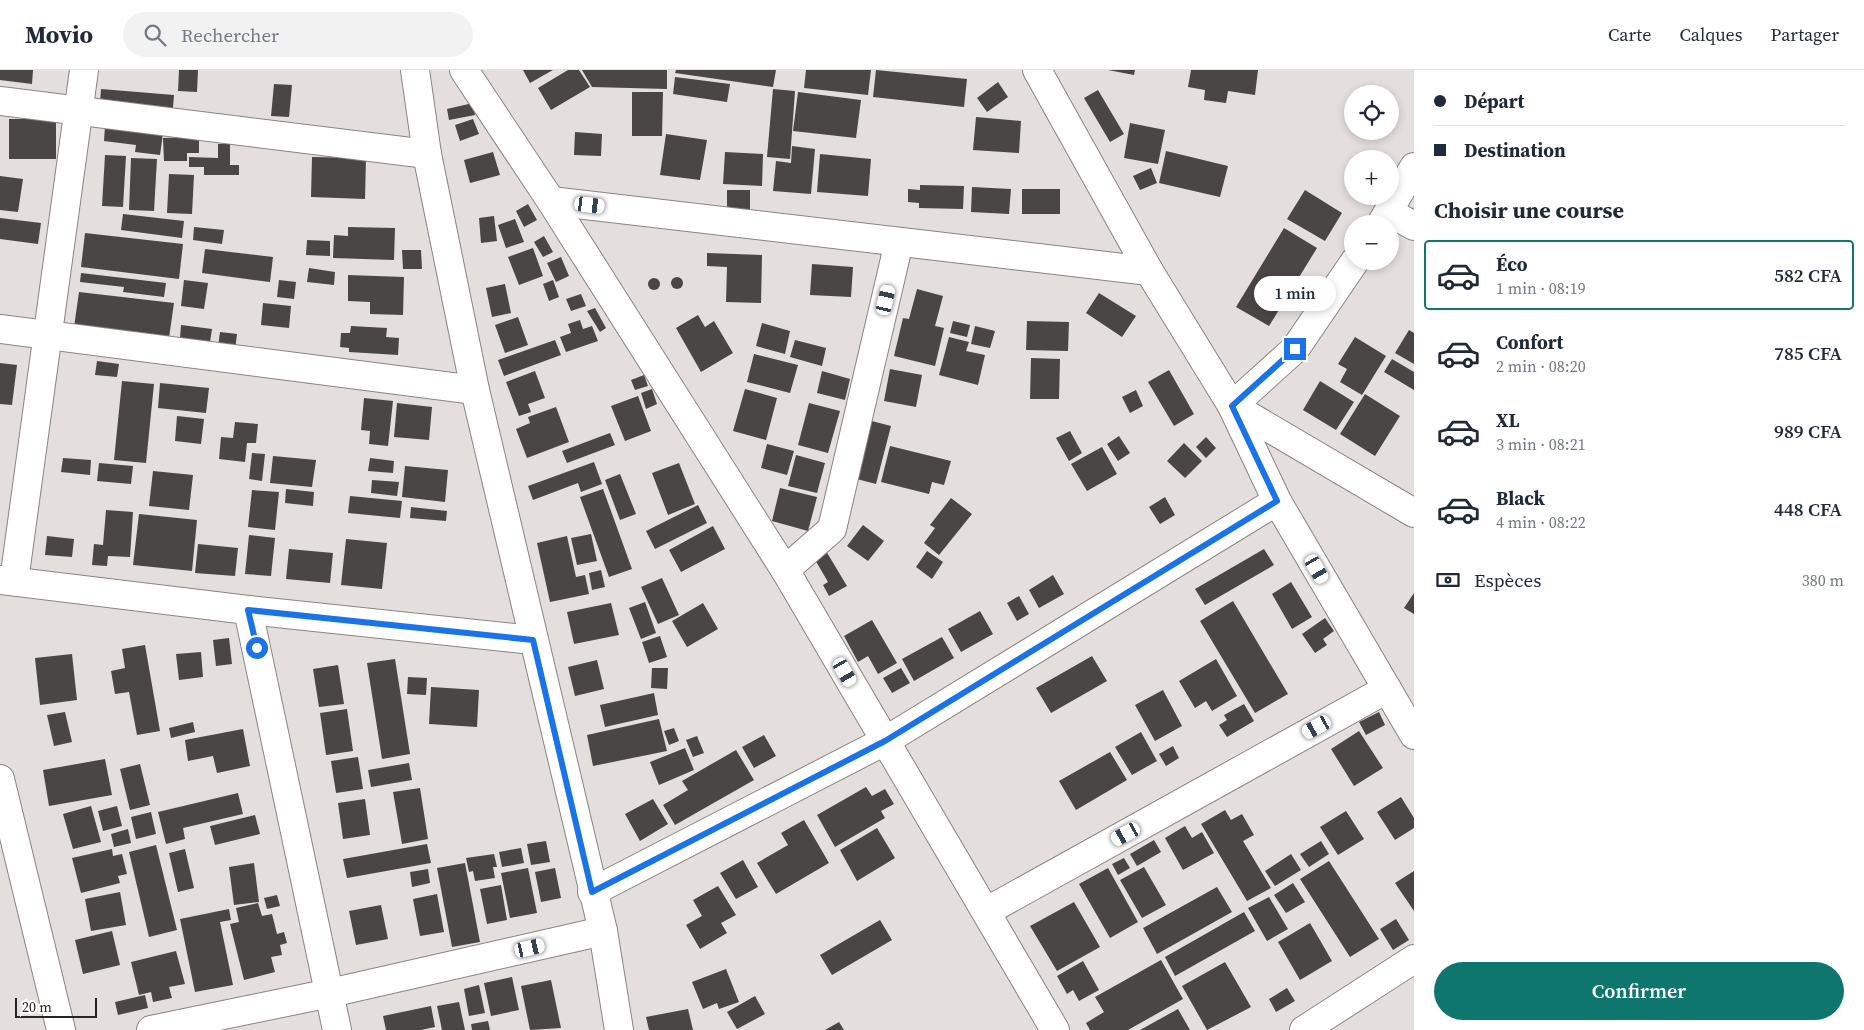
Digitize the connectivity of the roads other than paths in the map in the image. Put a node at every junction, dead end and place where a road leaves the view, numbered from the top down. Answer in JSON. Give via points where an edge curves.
{"nodes":[{"id":1,"x":84,"y":70,"type":"edge"},
{"id":2,"x":415,"y":70,"type":"edge"},
{"id":3,"x":464,"y":70,"type":"edge"},
{"id":4,"x":1038,"y":70,"type":"edge"},
{"id":5,"x":0,"y":101,"type":"edge"},
{"id":6,"x":78,"y":112,"type":"junction"},
{"id":7,"x":427,"y":154,"type":"junction"},
{"id":8,"x":1414,"y":167,"type":"edge"},
{"id":9,"x":551,"y":201,"type":"junction"},
{"id":10,"x":1387,"y":215,"type":"edge"},
{"id":11,"x":1399,"y":222,"type":"edge"},
{"id":12,"x":1414,"y":226,"type":"edge"},
{"id":13,"x":899,"y":242,"type":"junction"},
{"id":14,"x":1349,"y":270,"type":"edge"},
{"id":15,"x":1149,"y":271,"type":"junction"},
{"id":16,"x":0,"y":329,"type":"edge"},
{"id":17,"x":48,"y":336,"type":"junction"},
{"id":18,"x":475,"y":390,"type":"junction"},
{"id":19,"x":1232,"y":406,"type":"junction"},
{"id":20,"x":1277,"y":501,"type":"junction"},
{"id":21,"x":1410,"y":502,"type":"edge"},
{"id":22,"x":785,"y":570,"type":"junction"},
{"id":23,"x":7,"y":580,"type":"edge"},
{"id":24,"x":248,"y":610,"type":"junction"},
{"id":25,"x":533,"y":640,"type":"junction"},
{"id":26,"x":1387,"y":689,"type":"junction"},
{"id":27,"x":1414,"y":735,"type":"edge"},
{"id":28,"x":885,"y":741,"type":"junction"},
{"id":29,"x":0,"y":779,"type":"edge"},
{"id":30,"x":592,"y":892,"type":"junction"},
{"id":31,"x":987,"y":911,"type":"junction"},
{"id":32,"x":603,"y":931,"type":"junction"},
{"id":33,"x":1414,"y":959,"type":"edge"},
{"id":34,"x":330,"y":993,"type":"junction"},
{"id":35,"x":61,"y":1030,"type":"edge"},
{"id":36,"x":150,"y":1030,"type":"edge"},
{"id":37,"x":338,"y":1030,"type":"edge"},
{"id":38,"x":619,"y":1030,"type":"edge"},
{"id":39,"x":1055,"y":1030,"type":"edge"},
{"id":40,"x":1304,"y":1030,"type":"edge"}],
"edges":[{"from":1,"to":6,"type":"street"},
{"from":2,"to":7,"type":"street"},
{"from":3,"to":9,"type":"street"},
{"from":4,"to":15,"type":"street"},
{"from":5,"to":6,"type":"street"},
{"from":6,"to":7,"type":"street"},
{"from":6,"to":17,"type":"street"},
{"from":7,"to":18,"type":"street"},
{"from":8,"to":10,"type":"street"},
{"from":9,"to":13,"type":"street"},
{"from":9,"to":22,"type":"street"},
{"from":11,"to":12,"type":"street"},
{"from":13,"to":15,"type":"street"},
{"from":13,"to":22,"type":"street","via":[[832,529]]},
{"from":14,"to":19,"type":"street","via":[[1295,349]]},
{"from":15,"to":19,"type":"street"},
{"from":16,"to":17,"type":"street"},
{"from":17,"to":18,"type":"street"},
{"from":17,"to":23,"type":"street"},
{"from":18,"to":25,"type":"street"},
{"from":19,"to":20,"type":"street"},
{"from":19,"to":21,"type":"street"},
{"from":20,"to":26,"type":"street"},
{"from":20,"to":28,"type":"street"},
{"from":22,"to":28,"type":"street"},
{"from":23,"to":24,"type":"street"},
{"from":24,"to":25,"type":"street"},
{"from":24,"to":34,"type":"street"},
{"from":25,"to":30,"type":"street"},
{"from":26,"to":27,"type":"street"},
{"from":26,"to":31,"type":"street"},
{"from":28,"to":30,"type":"street"},
{"from":28,"to":31,"type":"street"},
{"from":29,"to":35,"type":"street"},
{"from":30,"to":32,"type":"street"},
{"from":31,"to":39,"type":"street"},
{"from":32,"to":34,"type":"street"},
{"from":32,"to":38,"type":"street"},
{"from":33,"to":40,"type":"street"},
{"from":34,"to":36,"type":"street"},
{"from":34,"to":37,"type":"street"}]}
